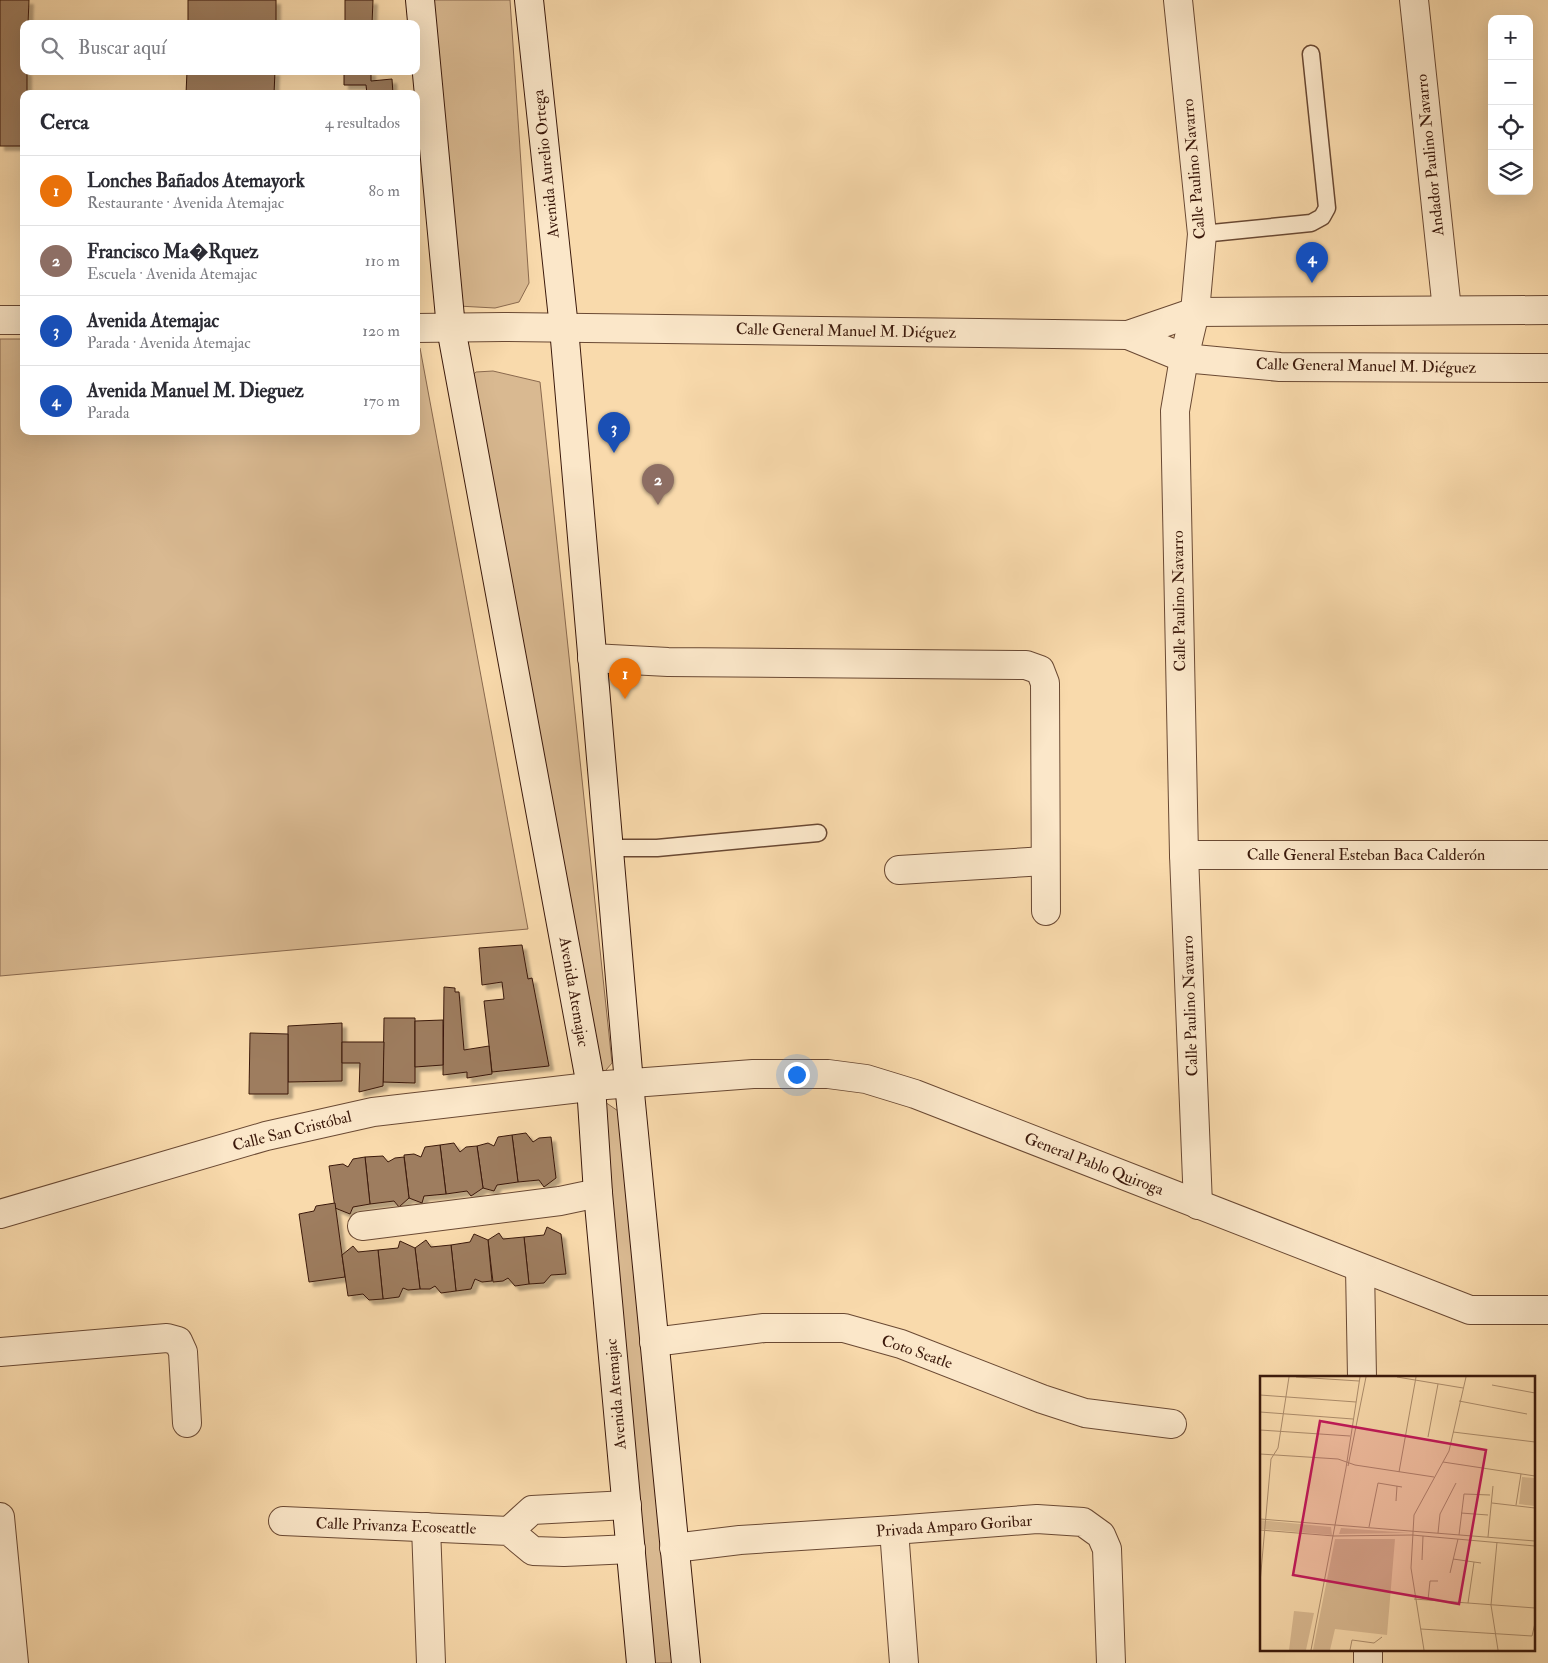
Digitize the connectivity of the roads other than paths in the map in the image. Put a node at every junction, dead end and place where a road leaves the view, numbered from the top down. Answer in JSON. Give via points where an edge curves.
{"nodes":[{"id":1,"x":420,"y":0,"type":"edge"},
{"id":2,"x":529,"y":0,"type":"edge"},
{"id":3,"x":1178,"y":0,"type":"edge"},
{"id":4,"x":1414,"y":0,"type":"edge"},
{"id":5,"x":1311,"y":54,"type":"dead end"},
{"id":6,"x":1202,"y":234,"type":"junction"},
{"id":7,"x":1447,"y":310,"type":"junction"},
{"id":8,"x":1548,"y":310,"type":"edge"},
{"id":9,"x":1194,"y":312,"type":"junction"},
{"id":10,"x":0,"y":320,"type":"edge"},
{"id":11,"x":20,"y":320,"type":"edge"},
{"id":12,"x":420,"y":328,"type":"edge"},
{"id":13,"x":451,"y":328,"type":"junction"},
{"id":14,"x":564,"y":328,"type":"junction"},
{"id":15,"x":1128,"y":335,"type":"junction"},
{"id":16,"x":1184,"y":358,"type":"junction"},
{"id":17,"x":1548,"y":368,"type":"edge"},
{"id":18,"x":592,"y":658,"type":"junction"},
{"id":19,"x":818,"y":833,"type":"dead end"},
{"id":20,"x":608,"y":848,"type":"junction"},
{"id":21,"x":1184,"y":855,"type":"junction"},
{"id":22,"x":1548,"y":855,"type":"edge"},
{"id":23,"x":1045,"y":861,"type":"junction"},
{"id":24,"x":900,"y":870,"type":"dead end"},
{"id":25,"x":1046,"y":911,"type":"dead end"},
{"id":26,"x":629,"y":1083,"type":"junction"},
{"id":27,"x":591,"y":1086,"type":"junction"},
{"id":28,"x":598,"y":1193,"type":"junction"},
{"id":29,"x":1198,"y":1205,"type":"junction"},
{"id":30,"x":0,"y":1214,"type":"edge"},
{"id":31,"x":362,"y":1226,"type":"dead end"},
{"id":32,"x":1360,"y":1268,"type":"junction"},
{"id":33,"x":1548,"y":1310,"type":"edge"},
{"id":34,"x":654,"y":1342,"type":"junction"},
{"id":35,"x":0,"y":1352,"type":"edge"},
{"id":36,"x":1362,"y":1376,"type":"edge"},
{"id":37,"x":187,"y":1423,"type":"dead end"},
{"id":38,"x":1172,"y":1424,"type":"dead end"},
{"id":39,"x":627,"y":1505,"type":"junction"},
{"id":40,"x":0,"y":1517,"type":"edge"},
{"id":41,"x":283,"y":1521,"type":"dead end"},
{"id":42,"x":426,"y":1527,"type":"junction"},
{"id":43,"x":894,"y":1530,"type":"junction"},
{"id":44,"x":510,"y":1531,"type":"junction"},
{"id":45,"x":631,"y":1548,"type":"junction"},
{"id":46,"x":674,"y":1548,"type":"junction"},
{"id":47,"x":1368,"y":1650,"type":"edge"},
{"id":48,"x":14,"y":1663,"type":"edge"},
{"id":49,"x":431,"y":1663,"type":"edge"},
{"id":50,"x":641,"y":1663,"type":"edge"},
{"id":51,"x":686,"y":1663,"type":"edge"},
{"id":52,"x":904,"y":1663,"type":"edge"},
{"id":53,"x":1111,"y":1663,"type":"edge"},
{"id":54,"x":1368,"y":1663,"type":"edge"}],
"edges":[{"from":1,"to":13,"type":"street"},
{"from":2,"to":14,"type":"street","name":"Avenida Aurelio Ortega"},
{"from":3,"to":6,"type":"street","name":"Calle Paulino Navarro"},
{"from":4,"to":7,"type":"street","name":"Andador Paulino Navarro"},
{"from":5,"to":6,"type":"lane","via":[[1327,208],[1322,217],[1311,223]]},
{"from":6,"to":9,"type":"street","name":"Calle Paulino Navarro"},
{"from":7,"to":8,"type":"street","name":"Calle General Manuel M. Diéguez"},
{"from":7,"to":9,"type":"street","name":"Calle General Manuel M. Diéguez"},
{"from":9,"to":15,"type":"street","name":"Calle General Manuel M. Diéguez"},
{"from":9,"to":16,"type":"street","name":"Calle Paulino Navarro"},
{"from":10,"to":11,"type":"street"},
{"from":12,"to":13,"type":"street","name":"Calle General Manuel M. Diéguez"},
{"from":13,"to":14,"type":"street","name":"Calle General Manuel M. Diéguez"},
{"from":13,"to":27,"type":"street","name":"Avenida Atemajac"},
{"from":14,"to":15,"type":"street","name":"Calle General Manuel M. Diéguez"},
{"from":14,"to":18,"type":"street"},
{"from":15,"to":16,"type":"street","name":"Calle General Manuel M. Diéguez"},
{"from":16,"to":17,"type":"street","name":"Calle General Manuel M. Diéguez","via":[[1280,368]]},
{"from":16,"to":21,"type":"street","name":"Calle Paulino Navarro","via":[[1175,411]]},
{"from":18,"to":20,"type":"street"},
{"from":18,"to":23,"type":"street","via":[[668,662],[1026,665],[1040,670],[1045,684]]},
{"from":19,"to":20,"type":"lane","via":[[657,848]]},
{"from":20,"to":26,"type":"street"},
{"from":21,"to":22,"type":"street","name":"Calle General Esteban Baca Calderón"},
{"from":21,"to":29,"type":"street","name":"Calle Paulino Navarro"},
{"from":23,"to":24,"type":"street"},
{"from":23,"to":25,"type":"street"},
{"from":26,"to":27,"type":"street","name":"General Pablo Quiroga"},
{"from":26,"to":29,"type":"street","name":"General Pablo Quiroga","via":[[790,1073],[866,1079],[915,1094]]},
{"from":26,"to":34,"type":"street"},
{"from":27,"to":28,"type":"street","name":"Avenida Atemajac"},
{"from":27,"to":30,"type":"street","name":"Calle San Cristóbal","via":[[373,1112],[266,1136]]},
{"from":28,"to":31,"type":"street","via":[[560,1201]]},
{"from":28,"to":39,"type":"street","name":"Avenida Atemajac"},
{"from":29,"to":32,"type":"street","name":"General Pablo Quiroga"},
{"from":32,"to":33,"type":"street","name":"General Pablo Quiroga","via":[[1470,1310]]},
{"from":32,"to":36,"type":"street"},
{"from":34,"to":38,"type":"street","name":"Coto Seatle","via":[[764,1328],[844,1328],[901,1344],[1084,1413]]},
{"from":34,"to":46,"type":"street"},
{"from":35,"to":37,"type":"street","via":[[167,1338],[178,1340],[183,1352]]},
{"from":39,"to":44,"type":"street","via":[[532,1510]]},
{"from":39,"to":45,"type":"street","name":"Avenida Atemajac"},
{"from":40,"to":48,"type":"street"},
{"from":41,"to":42,"type":"street","name":"Calle Privanza Ecoseattle"},
{"from":42,"to":44,"type":"street","name":"Calle Privanza Ecoseattle"},
{"from":42,"to":49,"type":"street"},
{"from":43,"to":46,"type":"street","name":"Privada Amparo Goribar","via":[[740,1540]]},
{"from":43,"to":52,"type":"street"},
{"from":43,"to":53,"type":"street","name":"Privada Amparo Goribar","via":[[1037,1519],[1083,1522],[1101,1535],[1107,1549]]},
{"from":44,"to":45,"type":"street","via":[[533,1551]]},
{"from":45,"to":50,"type":"street","name":"Avenida Atemajac"},
{"from":46,"to":51,"type":"street"},
{"from":47,"to":54,"type":"street"}]}
